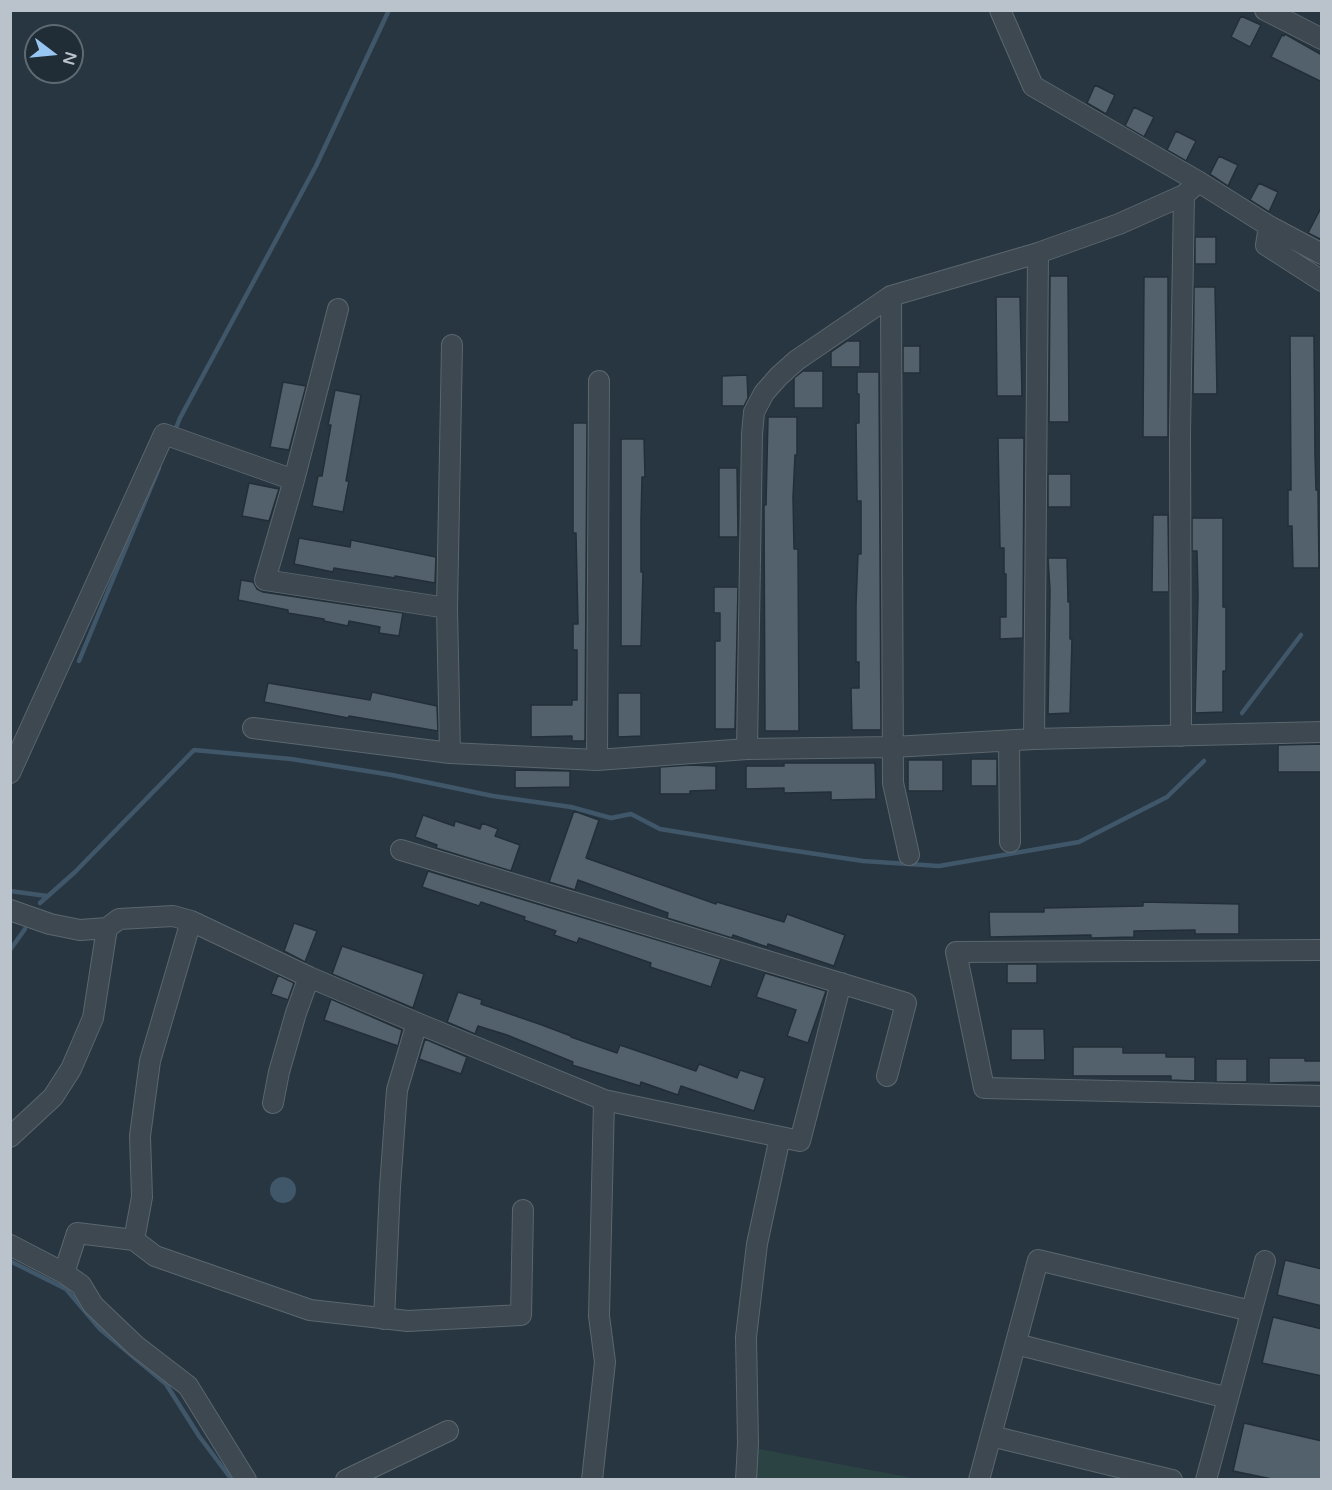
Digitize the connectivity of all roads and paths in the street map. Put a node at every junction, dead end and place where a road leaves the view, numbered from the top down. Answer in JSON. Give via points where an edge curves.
{"nodes":[{"id":1,"x":1000,"y":10,"type":"edge"},
{"id":2,"x":1265,"y":10,"type":"edge"},
{"id":3,"x":1322,"y":39,"type":"edge"},
{"id":4,"x":1199,"y":182,"type":"junction"},
{"id":5,"x":1184,"y":195,"type":"junction"},
{"id":6,"x":1269,"y":226,"type":"junction"},
{"id":7,"x":1038,"y":253,"type":"junction"},
{"id":8,"x":1322,"y":254,"type":"edge"},
{"id":9,"x":1322,"y":281,"type":"edge"},
{"id":10,"x":891,"y":296,"type":"junction"},
{"id":11,"x":338,"y":309,"type":"dead end"},
{"id":12,"x":452,"y":345,"type":"dead end"},
{"id":13,"x":599,"y":381,"type":"dead end"},
{"id":14,"x":294,"y":480,"type":"junction"},
{"id":15,"x":447,"y":608,"type":"junction"},
{"id":16,"x":253,"y":728,"type":"dead end"},
{"id":17,"x":1322,"y":732,"type":"edge"},
{"id":18,"x":1180,"y":736,"type":"junction"},
{"id":19,"x":1034,"y":739,"type":"junction"},
{"id":20,"x":1009,"y":741,"type":"junction"},
{"id":21,"x":893,"y":747,"type":"junction"},
{"id":22,"x":747,"y":749,"type":"junction"},
{"id":23,"x":450,"y":753,"type":"junction"},
{"id":24,"x":597,"y":760,"type":"junction"},
{"id":25,"x":10,"y":773,"type":"edge"},
{"id":26,"x":1010,"y":842,"type":"dead end"},
{"id":27,"x":401,"y":850,"type":"dead end"},
{"id":28,"x":909,"y":855,"type":"dead end"},
{"id":29,"x":10,"y":910,"type":"edge"},
{"id":30,"x":191,"y":921,"type":"junction"},
{"id":31,"x":107,"y":928,"type":"junction"},
{"id":32,"x":1322,"y":950,"type":"edge"},
{"id":33,"x":309,"y":977,"type":"junction"},
{"id":34,"x":841,"y":983,"type":"junction"},
{"id":35,"x":417,"y":1023,"type":"junction"},
{"id":36,"x":887,"y":1076,"type":"dead end"},
{"id":37,"x":1322,"y":1096,"type":"edge"},
{"id":38,"x":604,"y":1100,"type":"junction"},
{"id":39,"x":273,"y":1103,"type":"dead end"},
{"id":40,"x":10,"y":1137,"type":"edge"},
{"id":41,"x":780,"y":1137,"type":"junction"},
{"id":42,"x":523,"y":1210,"type":"dead end"},
{"id":43,"x":134,"y":1240,"type":"junction"},
{"id":44,"x":10,"y":1245,"type":"edge"},
{"id":45,"x":1265,"y":1261,"type":"dead end"},
{"id":46,"x":64,"y":1273,"type":"junction"},
{"id":47,"x":1251,"y":1311,"type":"junction"},
{"id":48,"x":384,"y":1318,"type":"junction"},
{"id":49,"x":1016,"y":1344,"type":"junction"},
{"id":50,"x":1228,"y":1398,"type":"junction"},
{"id":51,"x":448,"y":1431,"type":"dead end"},
{"id":52,"x":991,"y":1436,"type":"junction"},
{"id":53,"x":246,"y":1479,"type":"edge"},
{"id":54,"x":346,"y":1479,"type":"edge"},
{"id":55,"x":592,"y":1479,"type":"edge"},
{"id":56,"x":746,"y":1479,"type":"edge"},
{"id":57,"x":979,"y":1479,"type":"edge"},
{"id":58,"x":1172,"y":1479,"type":"edge"},
{"id":59,"x":1206,"y":1479,"type":"edge"}],
"edges":[{"from":1,"to":4,"type":"street","via":[[1033,86]]},
{"from":2,"to":3,"type":"street"},
{"from":4,"to":5,"type":"street"},
{"from":4,"to":6,"type":"street"},
{"from":5,"to":7,"type":"street"},
{"from":5,"to":18,"type":"street"},
{"from":6,"to":8,"type":"street"},
{"from":6,"to":9,"type":"street","via":[[1266,245]]},
{"from":7,"to":10,"type":"street"},
{"from":7,"to":19,"type":"street"},
{"from":10,"to":21,"type":"street"},
{"from":10,"to":22,"type":"street","via":[[797,360],[764,393],[754,412]]},
{"from":11,"to":14,"type":"street"},
{"from":12,"to":15,"type":"street"},
{"from":13,"to":24,"type":"street"},
{"from":14,"to":15,"type":"street","via":[[265,580]]},
{"from":14,"to":25,"type":"street","via":[[164,434]]},
{"from":15,"to":23,"type":"street"},
{"from":16,"to":23,"type":"street"},
{"from":17,"to":18,"type":"street"},
{"from":18,"to":19,"type":"street"},
{"from":19,"to":20,"type":"street"},
{"from":20,"to":21,"type":"street"},
{"from":20,"to":26,"type":"street"},
{"from":21,"to":22,"type":"street"},
{"from":21,"to":28,"type":"street","via":[[893,783]]},
{"from":22,"to":24,"type":"street"},
{"from":23,"to":24,"type":"street"},
{"from":27,"to":34,"type":"street"},
{"from":29,"to":31,"type":"street","via":[[80,930]]},
{"from":30,"to":31,"type":"street","via":[[173,916],[119,919]]},
{"from":30,"to":33,"type":"street"},
{"from":30,"to":43,"type":"street","via":[[150,1061],[140,1136],[142,1197]]},
{"from":31,"to":40,"type":"street","via":[[93,1018],[71,1069],[53,1097]]},
{"from":32,"to":37,"type":"street","via":[[956,952],[984,1088]]},
{"from":33,"to":35,"type":"street"},
{"from":33,"to":39,"type":"street"},
{"from":34,"to":36,"type":"street","via":[[906,1003]]},
{"from":34,"to":41,"type":"street","via":[[800,1141]]},
{"from":35,"to":38,"type":"street"},
{"from":35,"to":48,"type":"street","via":[[398,1090]]},
{"from":38,"to":41,"type":"street"},
{"from":38,"to":55,"type":"street","via":[[599,1316],[605,1362]]},
{"from":41,"to":56,"type":"street","via":[[757,1244],[746,1337]]},
{"from":42,"to":48,"type":"street","via":[[521,1315],[408,1321]]},
{"from":43,"to":46,"type":"street","via":[[77,1233]]},
{"from":43,"to":48,"type":"street","via":[[154,1256],[310,1310]]},
{"from":44,"to":46,"type":"street"},
{"from":45,"to":47,"type":"street"},
{"from":46,"to":53,"type":"street","via":[[81,1285],[93,1305],[136,1346],[188,1386]]},
{"from":47,"to":49,"type":"street","via":[[1038,1260]]},
{"from":47,"to":50,"type":"street"},
{"from":49,"to":50,"type":"street"},
{"from":49,"to":52,"type":"street"},
{"from":50,"to":59,"type":"street"},
{"from":51,"to":54,"type":"street"},
{"from":52,"to":57,"type":"street"},
{"from":52,"to":58,"type":"street"}]}
